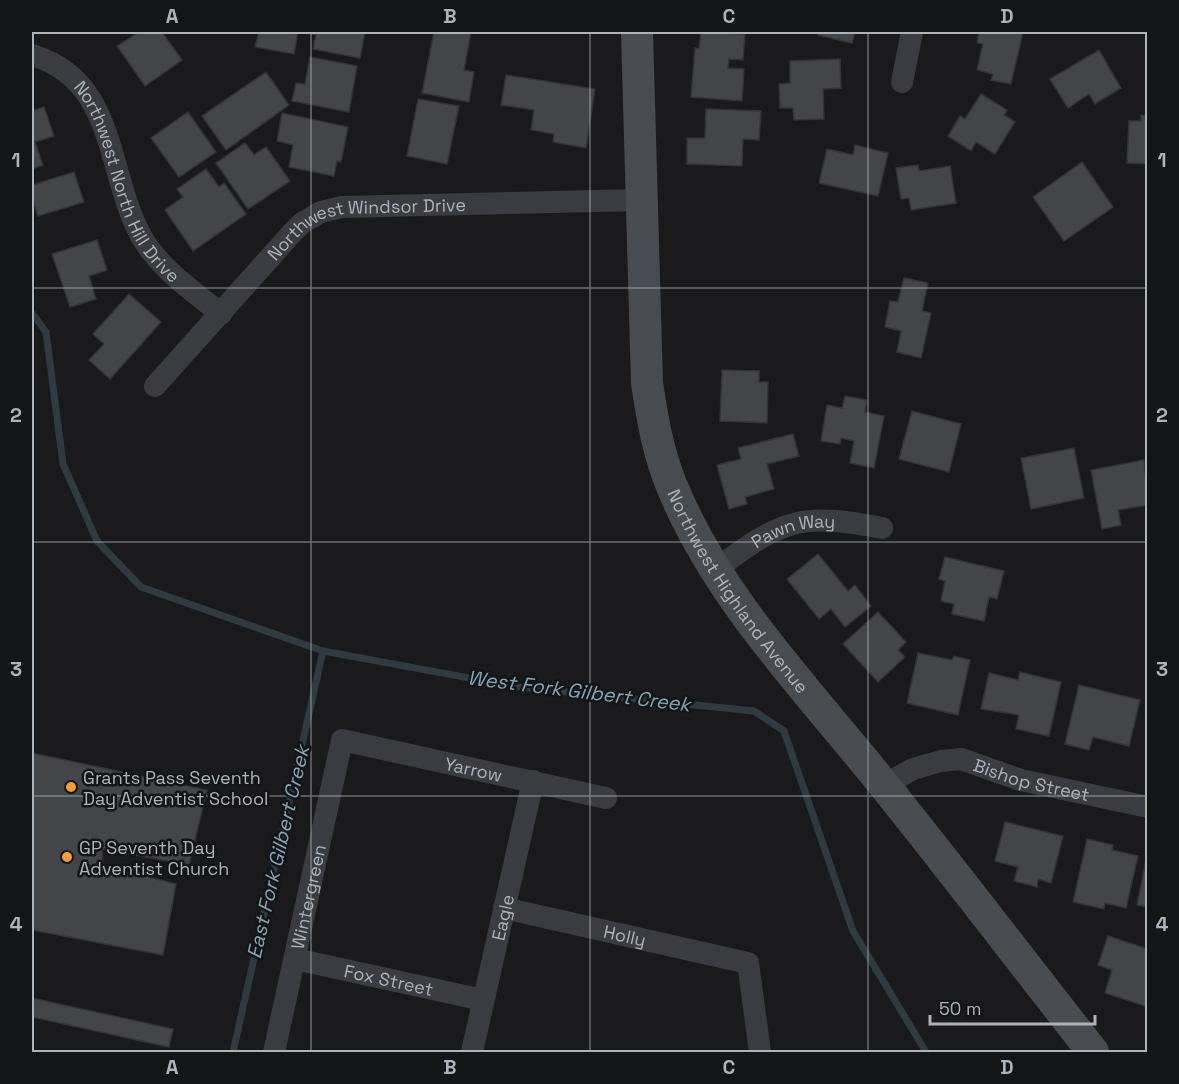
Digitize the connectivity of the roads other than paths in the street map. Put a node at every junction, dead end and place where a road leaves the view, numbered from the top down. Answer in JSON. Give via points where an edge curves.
{"nodes":[{"id":1,"x":637,"y":32,"type":"edge"},
{"id":2,"x":912,"y":32,"type":"edge"},
{"id":3,"x":32,"y":55,"type":"edge"},
{"id":4,"x":902,"y":82,"type":"dead end"},
{"id":5,"x":641,"y":200,"type":"junction"},
{"id":6,"x":221,"y":314,"type":"junction"},
{"id":7,"x":155,"y":386,"type":"dead end"},
{"id":8,"x":882,"y":528,"type":"dead end"},
{"id":9,"x":715,"y":570,"type":"junction"},
{"id":10,"x":342,"y":741,"type":"joint"},
{"id":11,"x":533,"y":781,"type":"junction"},
{"id":12,"x":884,"y":785,"type":"junction"},
{"id":13,"x":606,"y":798,"type":"dead end"},
{"id":14,"x":1148,"y":807,"type":"edge"},
{"id":15,"x":504,"y":908,"type":"junction"},
{"id":16,"x":295,"y":958,"type":"junction"},
{"id":17,"x":483,"y":1000,"type":"junction"},
{"id":18,"x":274,"y":1053,"type":"edge"},
{"id":19,"x":472,"y":1053,"type":"edge"},
{"id":20,"x":760,"y":1053,"type":"edge"},
{"id":21,"x":1093,"y":1053,"type":"edge"}],
"edges":[{"from":1,"to":5,"type":"main road","name":"Northwest Highland Avenue"},
{"from":2,"to":4,"type":"street"},
{"from":3,"to":6,"type":"street","name":"Northwest North Hill Drive","via":[[63,69],[83,86],[98,110],[140,233],[173,276]]},
{"from":5,"to":6,"type":"street","name":"Northwest Windsor Drive","via":[[386,205],[321,212],[302,223]]},
{"from":5,"to":9,"type":"main road","name":"Northwest Highland Avenue","via":[[644,339],[653,423],[671,484]]},
{"from":6,"to":7,"type":"street","name":"Northwest Windsor Drive"},
{"from":8,"to":9,"type":"street","name":"Pawn Way","via":[[837,519],[797,522],[777,529]]},
{"from":9,"to":12,"type":"main road","name":"Northwest Highland Avenue","via":[[763,636]]},
{"from":10,"to":11,"type":"street","name":"Yarrow"},
{"from":10,"to":16,"type":"street","name":"Wintergreen"},
{"from":11,"to":13,"type":"street","name":"Yarrow"},
{"from":11,"to":15,"type":"street","name":"Eagle"},
{"from":12,"to":14,"type":"street","name":"Bishop Street","via":[[913,769],[961,759],[1021,780]]},
{"from":12,"to":21,"type":"main road","name":"Northwest Highland Avenue"},
{"from":15,"to":17,"type":"street","name":"Eagle"},
{"from":15,"to":20,"type":"street","name":"Holly","via":[[748,963]]},
{"from":16,"to":17,"type":"street","name":"Fox Street"},
{"from":16,"to":18,"type":"street","name":"Wintergreen"},
{"from":17,"to":19,"type":"street","name":"Eagle"}]}
